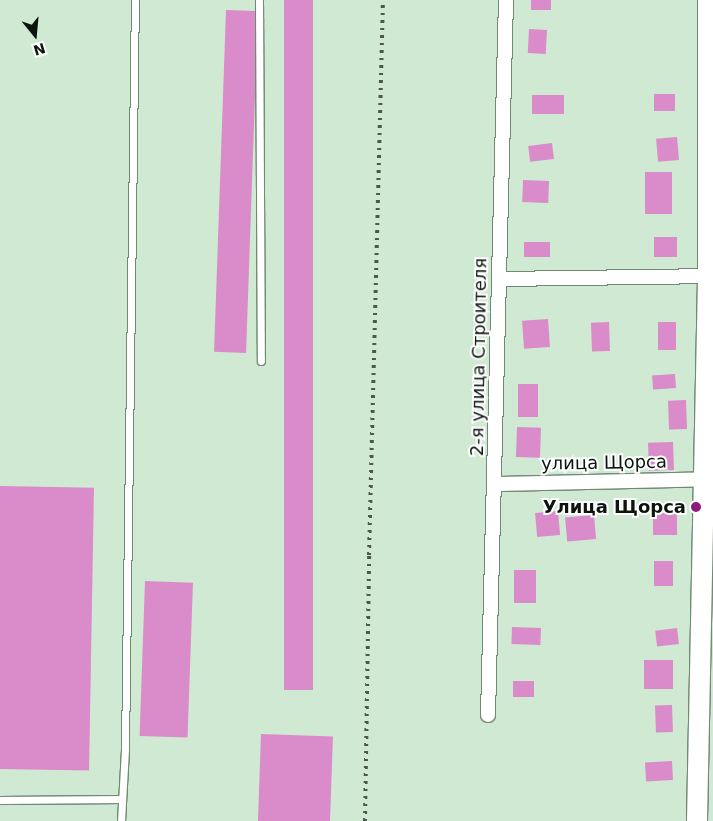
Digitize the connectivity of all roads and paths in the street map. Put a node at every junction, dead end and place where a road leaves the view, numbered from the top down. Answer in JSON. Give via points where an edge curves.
{"nodes":[{"id":1,"x":135,"y":0,"type":"edge"},
{"id":2,"x":259,"y":0,"type":"edge"},
{"id":3,"x":506,"y":0,"type":"edge"},
{"id":4,"x":708,"y":0,"type":"edge"},
{"id":5,"x":710,"y":276,"type":"edge"},
{"id":6,"x":500,"y":279,"type":"junction"},
{"id":7,"x":261,"y":361,"type":"dead end"},
{"id":8,"x":709,"y":479,"type":"edge"},
{"id":9,"x":495,"y":484,"type":"junction"},
{"id":10,"x":488,"y":714,"type":"dead end"},
{"id":11,"x":122,"y":799,"type":"junction"},
{"id":12,"x":0,"y":800,"type":"edge"},
{"id":13,"x":121,"y":821,"type":"edge"},
{"id":14,"x":697,"y":821,"type":"edge"}],
"edges":[{"from":1,"to":11,"type":"lane"},
{"from":2,"to":7,"type":"lane"},
{"from":3,"to":6,"type":"street","name":"2-я улица Строителя"},
{"from":4,"to":5,"type":"street"},
{"from":5,"to":6,"type":"street"},
{"from":5,"to":8,"type":"street"},
{"from":6,"to":9,"type":"street","name":"2-я улица Строителя"},
{"from":8,"to":9,"type":"street","name":"улица Щорса"},
{"from":8,"to":14,"type":"street"},
{"from":9,"to":10,"type":"street","name":"2-я улица Строителя"},
{"from":11,"to":12,"type":"lane"},
{"from":11,"to":13,"type":"lane"}]}
